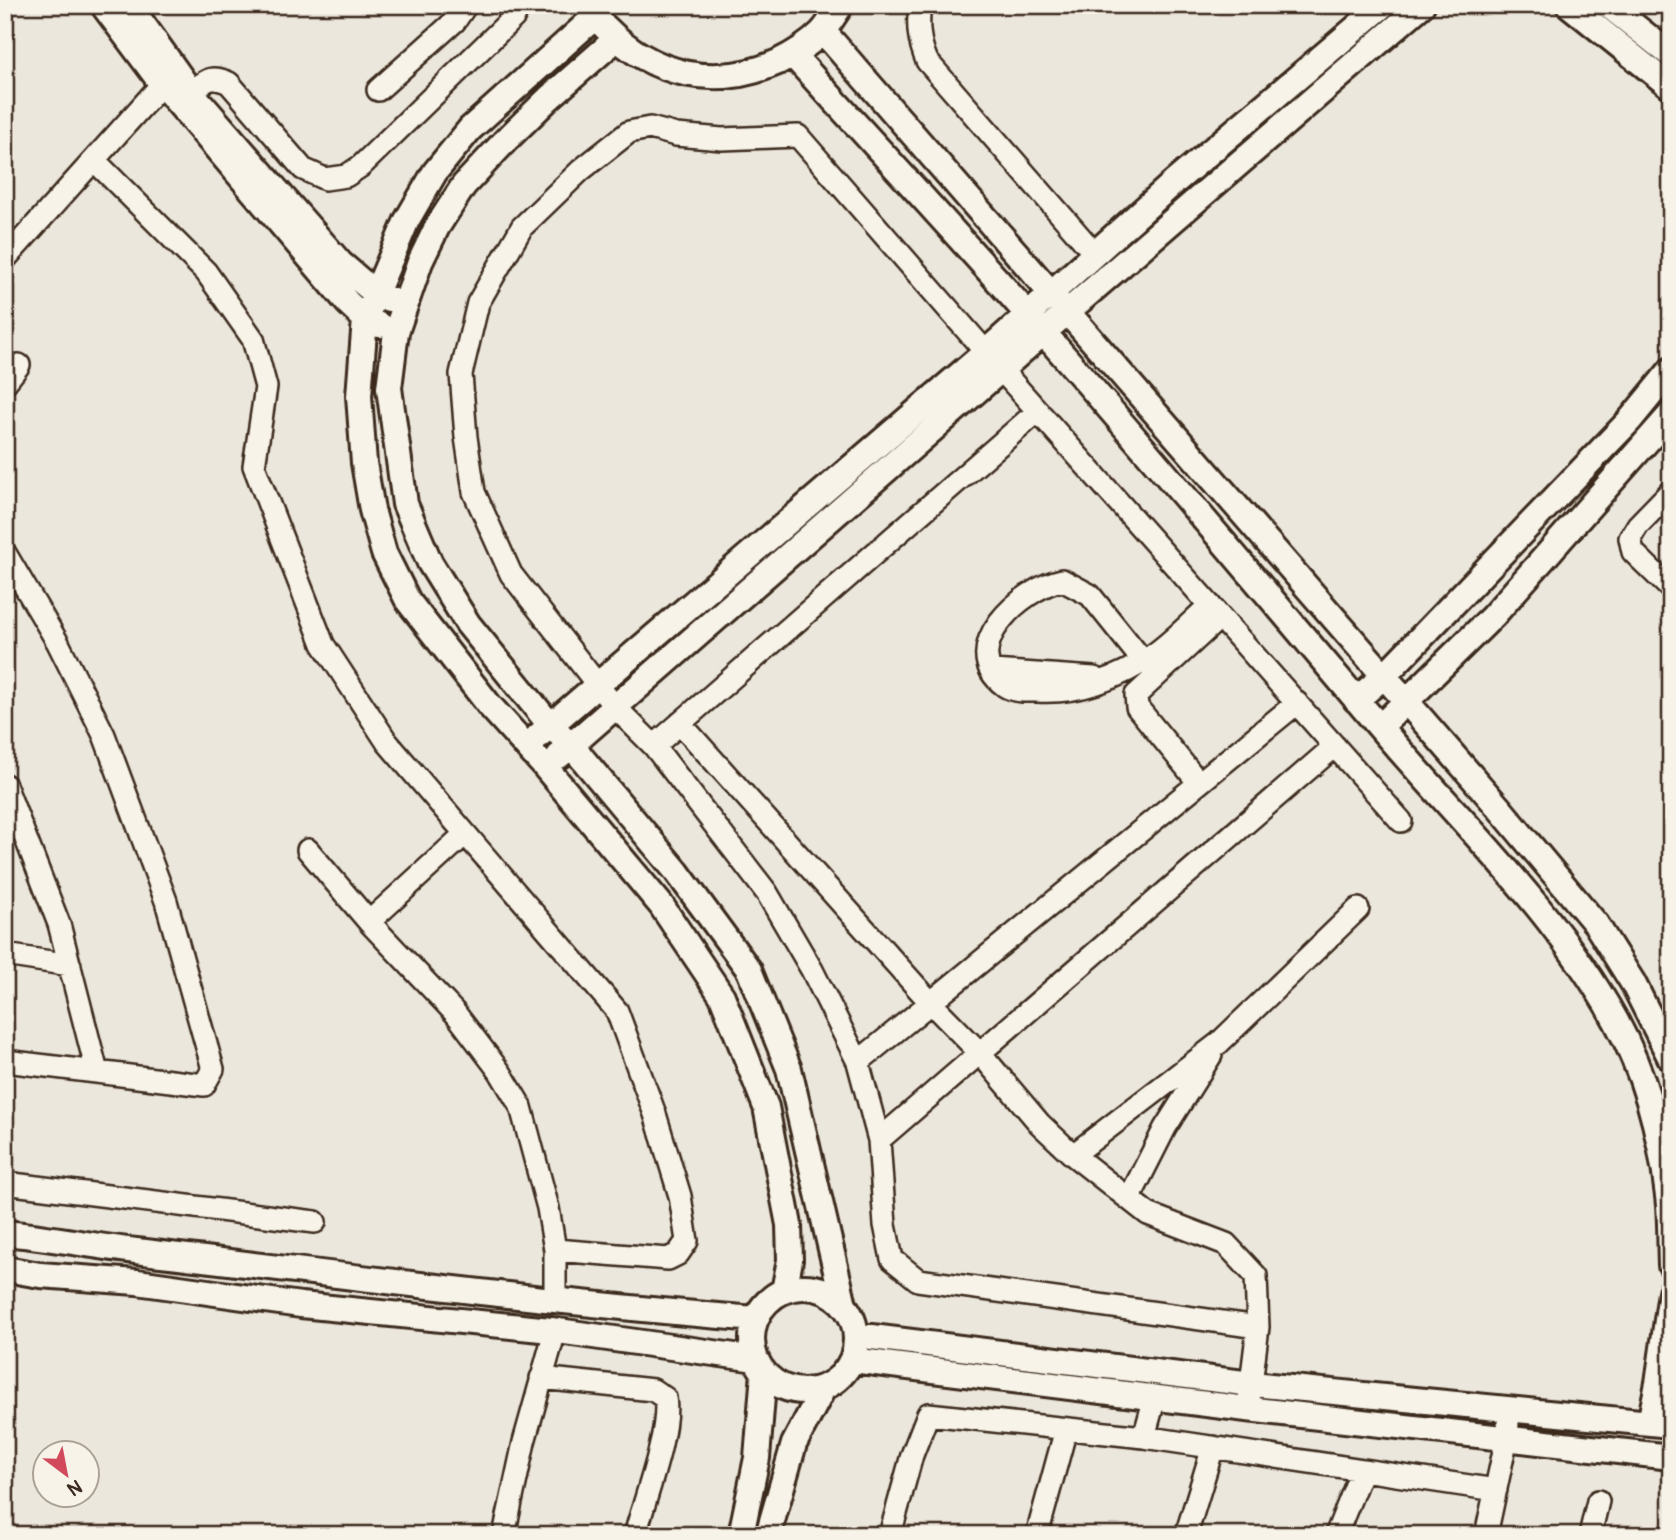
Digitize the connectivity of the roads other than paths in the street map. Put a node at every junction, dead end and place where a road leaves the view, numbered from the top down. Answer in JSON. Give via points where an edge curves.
{"nodes":[{"id":1,"x":103,"y":5,"type":"edge"},
{"id":2,"x":466,"y":5,"type":"edge"},
{"id":3,"x":520,"y":5,"type":"edge"},
{"id":4,"x":841,"y":5,"type":"edge"},
{"id":5,"x":920,"y":5,"type":"edge"},
{"id":6,"x":1382,"y":5,"type":"edge"},
{"id":7,"x":1422,"y":5,"type":"edge"},
{"id":8,"x":1569,"y":5,"type":"edge"},
{"id":9,"x":1608,"y":5,"type":"edge"},
{"id":10,"x":131,"y":6,"type":"edge"},
{"id":11,"x":594,"y":10,"type":"edge"},
{"id":12,"x":823,"y":31,"type":"junction"},
{"id":13,"x":617,"y":38,"type":"junction"},
{"id":14,"x":793,"y":55,"type":"junction"},
{"id":15,"x":1671,"y":55,"type":"edge"},
{"id":16,"x":162,"y":84,"type":"junction"},
{"id":17,"x":1671,"y":87,"type":"edge"},
{"id":18,"x":378,"y":90,"type":"dead end"},
{"id":19,"x":191,"y":92,"type":"junction"},
{"id":20,"x":94,"y":160,"type":"junction"},
{"id":21,"x":1095,"y":254,"type":"junction"},
{"id":22,"x":5,"y":259,"type":"edge"},
{"id":23,"x":375,"y":293,"type":"junction"},
{"id":24,"x":1050,"y":294,"type":"junction"},
{"id":25,"x":405,"y":305,"type":"junction"},
{"id":26,"x":1067,"y":314,"type":"junction"},
{"id":27,"x":365,"y":319,"type":"junction"},
{"id":28,"x":1036,"y":323,"type":"junction"},
{"id":29,"x":396,"y":332,"type":"junction"},
{"id":30,"x":994,"y":361,"type":"junction"},
{"id":31,"x":19,"y":365,"type":"dead end"},
{"id":32,"x":1671,"y":370,"type":"edge"},
{"id":33,"x":5,"y":383,"type":"edge"},
{"id":34,"x":1038,"y":411,"type":"junction"},
{"id":35,"x":1671,"y":414,"type":"edge"},
{"id":36,"x":1671,"y":491,"type":"edge"},
{"id":37,"x":5,"y":555,"type":"edge"},
{"id":38,"x":1671,"y":589,"type":"edge"},
{"id":39,"x":1215,"y":611,"type":"junction"},
{"id":40,"x":1143,"y":661,"type":"junction"},
{"id":41,"x":1383,"y":677,"type":"junction"},
{"id":42,"x":598,"y":685,"type":"junction"},
{"id":43,"x":1356,"y":700,"type":"junction"},
{"id":44,"x":1405,"y":701,"type":"junction"},
{"id":45,"x":1297,"y":703,"type":"junction"},
{"id":46,"x":614,"y":706,"type":"junction"},
{"id":47,"x":680,"y":723,"type":"junction"},
{"id":48,"x":551,"y":726,"type":"junction"},
{"id":49,"x":1380,"y":727,"type":"junction"},
{"id":50,"x":571,"y":745,"type":"junction"},
{"id":51,"x":526,"y":746,"type":"junction"},
{"id":52,"x":654,"y":746,"type":"junction"},
{"id":53,"x":1335,"y":746,"type":"junction"},
{"id":54,"x":546,"y":768,"type":"junction"},
{"id":55,"x":1199,"y":783,"type":"junction"},
{"id":56,"x":5,"y":785,"type":"edge"},
{"id":57,"x":1401,"y":821,"type":"dead end"},
{"id":58,"x":465,"y":834,"type":"junction"},
{"id":59,"x":308,"y":850,"type":"dead end"},
{"id":60,"x":1358,"y":909,"type":"dead end"},
{"id":61,"x":369,"y":922,"type":"junction"},
{"id":62,"x":5,"y":955,"type":"edge"},
{"id":63,"x":70,"y":965,"type":"junction"},
{"id":64,"x":931,"y":1003,"type":"junction"},
{"id":65,"x":1219,"y":1043,"type":"junction"},
{"id":66,"x":980,"y":1053,"type":"junction"},
{"id":67,"x":1671,"y":1059,"type":"edge"},
{"id":68,"x":5,"y":1061,"type":"edge"},
{"id":69,"x":858,"y":1062,"type":"junction"},
{"id":70,"x":97,"y":1072,"type":"junction"},
{"id":71,"x":879,"y":1140,"type":"junction"},
{"id":72,"x":1073,"y":1155,"type":"junction"},
{"id":73,"x":5,"y":1183,"type":"edge"},
{"id":74,"x":1129,"y":1199,"type":"junction"},
{"id":75,"x":315,"y":1222,"type":"dead end"},
{"id":76,"x":5,"y":1233,"type":"edge"},
{"id":77,"x":555,"y":1250,"type":"junction"},
{"id":78,"x":1671,"y":1265,"type":"edge"},
{"id":79,"x":5,"y":1269,"type":"edge"},
{"id":80,"x":784,"y":1291,"type":"junction"},
{"id":81,"x":1671,"y":1292,"type":"edge"},
{"id":82,"x":555,"y":1299,"type":"junction"},
{"id":83,"x":844,"y":1305,"type":"junction"},
{"id":84,"x":757,"y":1319,"type":"junction"},
{"id":85,"x":1258,"y":1327,"type":"junction"},
{"id":86,"x":555,"y":1331,"type":"junction"},
{"id":87,"x":856,"y":1335,"type":"junction"},
{"id":88,"x":852,"y":1360,"type":"junction"},
{"id":89,"x":760,"y":1365,"type":"junction"},
{"id":90,"x":541,"y":1378,"type":"junction"},
{"id":91,"x":1252,"y":1384,"type":"junction"},
{"id":92,"x":824,"y":1387,"type":"junction"},
{"id":93,"x":1155,"y":1396,"type":"junction"},
{"id":94,"x":1247,"y":1409,"type":"junction"},
{"id":95,"x":1509,"y":1409,"type":"junction"},
{"id":96,"x":1660,"y":1424,"type":"edge"},
{"id":97,"x":1066,"y":1429,"type":"junction"},
{"id":98,"x":1144,"y":1437,"type":"junction"},
{"id":99,"x":1507,"y":1437,"type":"junction"},
{"id":100,"x":1213,"y":1447,"type":"junction"},
{"id":101,"x":1671,"y":1457,"type":"edge"},
{"id":102,"x":1362,"y":1470,"type":"junction"},
{"id":103,"x":1496,"y":1490,"type":"junction"},
{"id":104,"x":1598,"y":1501,"type":"dead end"},
{"id":105,"x":504,"y":1535,"type":"edge"},
{"id":106,"x":635,"y":1535,"type":"edge"},
{"id":107,"x":741,"y":1535,"type":"edge"},
{"id":108,"x":768,"y":1535,"type":"edge"},
{"id":109,"x":890,"y":1535,"type":"edge"},
{"id":110,"x":1037,"y":1535,"type":"edge"},
{"id":111,"x":1186,"y":1535,"type":"edge"},
{"id":112,"x":1336,"y":1535,"type":"edge"},
{"id":113,"x":1486,"y":1535,"type":"edge"},
{"id":114,"x":1590,"y":1535,"type":"edge"}],
"edges":[{"from":1,"to":16,"type":"street"},
{"from":2,"to":18,"type":"street","via":[[455,21]]},
{"from":3,"to":19,"type":"street","via":[[514,17],[346,176],[325,179],[303,169],[229,83],[210,79]]},
{"from":4,"to":12,"type":"street"},
{"from":5,"to":21,"type":"street","via":[[919,42],[927,61]]},
{"from":6,"to":21,"type":"street"},
{"from":7,"to":26,"type":"street"},
{"from":8,"to":17,"type":"street"},
{"from":9,"to":15,"type":"street"},
{"from":10,"to":19,"type":"street"},
{"from":11,"to":13,"type":"street"},
{"from":11,"to":23,"type":"street","via":[[470,129],[435,172],[407,220]]},
{"from":12,"to":14,"type":"street"},
{"from":12,"to":24,"type":"street"},
{"from":13,"to":14,"type":"street","via":[[637,54],[674,71],[715,77],[755,72]]},
{"from":13,"to":25,"type":"street","via":[[532,114],[464,186],[437,227]]},
{"from":14,"to":28,"type":"street"},
{"from":16,"to":20,"type":"street"},
{"from":16,"to":27,"type":"street"},
{"from":19,"to":23,"type":"street","via":[[341,264]]},
{"from":20,"to":22,"type":"street"},
{"from":20,"to":58,"type":"street","via":[[206,272],[253,339],[266,387],[254,466],[323,645],[387,742]]},
{"from":21,"to":24,"type":"street"},
{"from":23,"to":25,"type":"street"},
{"from":23,"to":27,"type":"street"},
{"from":24,"to":26,"type":"street"},
{"from":24,"to":28,"type":"street"},
{"from":25,"to":29,"type":"street"},
{"from":26,"to":28,"type":"street"},
{"from":26,"to":41,"type":"street"},
{"from":27,"to":29,"type":"street"},
{"from":27,"to":51,"type":"street","via":[[359,396],[364,463],[384,553],[408,601]]},
{"from":28,"to":30,"type":"street"},
{"from":28,"to":43,"type":"street"},
{"from":29,"to":48,"type":"street","via":[[388,388],[405,504],[430,563],[468,624]]},
{"from":30,"to":34,"type":"street"},
{"from":30,"to":42,"type":"street"},
{"from":30,"to":42,"type":"street","via":[[798,136],[722,139],[650,128],[629,132],[580,170],[522,227],[478,303],[461,374],[474,492],[511,574]]},
{"from":30,"to":46,"type":"street"},
{"from":31,"to":33,"type":"street"},
{"from":32,"to":41,"type":"street","via":[[1630,420]]},
{"from":34,"to":39,"type":"street"},
{"from":34,"to":47,"type":"street"},
{"from":35,"to":44,"type":"street","via":[[1493,616]]},
{"from":36,"to":38,"type":"street","via":[[1630,538],[1633,552]]},
{"from":37,"to":70,"type":"street","via":[[58,643],[104,735],[166,901],[213,1069],[204,1085]]},
{"from":39,"to":40,"type":"street"},
{"from":39,"to":45,"type":"street"},
{"from":39,"to":55,"type":"street","via":[[1136,695],[1137,707]]},
{"from":40,"to":40,"type":"street","via":[[1110,679],[992,671],[986,660],[987,646],[1004,616],[1045,585],[1062,580],[1090,595]]},
{"from":41,"to":43,"type":"street"},
{"from":41,"to":44,"type":"street"},
{"from":42,"to":46,"type":"street"},
{"from":42,"to":48,"type":"street"},
{"from":43,"to":49,"type":"street"},
{"from":44,"to":49,"type":"street"},
{"from":44,"to":67,"type":"street","via":[[1596,924]]},
{"from":45,"to":53,"type":"street"},
{"from":45,"to":55,"type":"street"},
{"from":46,"to":50,"type":"street"},
{"from":46,"to":52,"type":"street"},
{"from":47,"to":52,"type":"street"},
{"from":47,"to":64,"type":"street"},
{"from":48,"to":50,"type":"street"},
{"from":48,"to":51,"type":"street"},
{"from":49,"to":78,"type":"street","via":[[1524,890],[1580,961],[1617,1022],[1636,1061],[1655,1123],[1669,1198]]},
{"from":50,"to":54,"type":"street"},
{"from":50,"to":83,"type":"street","via":[[677,872],[749,970],[789,1069]]},
{"from":51,"to":54,"type":"street"},
{"from":52,"to":69,"type":"street","via":[[766,893],[812,970]]},
{"from":53,"to":57,"type":"street"},
{"from":53,"to":66,"type":"street"},
{"from":54,"to":80,"type":"street","via":[[662,905],[722,996],[768,1120],[789,1226],[790,1260]]},
{"from":55,"to":64,"type":"street"},
{"from":56,"to":63,"type":"street","via":[[59,924]]},
{"from":58,"to":61,"type":"street"},
{"from":58,"to":77,"type":"street","via":[[617,1011],[680,1196],[687,1241],[668,1259]]},
{"from":59,"to":61,"type":"street"},
{"from":60,"to":65,"type":"street"},
{"from":61,"to":77,"type":"street","via":[[456,1014],[521,1107]]},
{"from":62,"to":63,"type":"street"},
{"from":63,"to":70,"type":"street"},
{"from":64,"to":66,"type":"street"},
{"from":64,"to":69,"type":"street"},
{"from":65,"to":72,"type":"street"},
{"from":65,"to":74,"type":"street"},
{"from":66,"to":71,"type":"street"},
{"from":66,"to":72,"type":"street"},
{"from":68,"to":70,"type":"street"},
{"from":69,"to":71,"type":"street"},
{"from":71,"to":85,"type":"street","via":[[892,1258],[918,1280]]},
{"from":72,"to":74,"type":"street"},
{"from":73,"to":75,"type":"street"},
{"from":74,"to":85,"type":"street","via":[[1148,1214],[1226,1244],[1256,1276]]},
{"from":76,"to":82,"type":"street"},
{"from":77,"to":82,"type":"street"},
{"from":79,"to":86,"type":"street"},
{"from":80,"to":83,"type":"street","via":[[816,1288]]},
{"from":80,"to":84,"type":"street","via":[[770,1299]]},
{"from":81,"to":96,"type":"street","via":[[1658,1383]]},
{"from":82,"to":84,"type":"street"},
{"from":83,"to":87,"type":"street"},
{"from":84,"to":89,"type":"street","via":[[752,1343]]},
{"from":85,"to":91,"type":"street"},
{"from":86,"to":89,"type":"street"},
{"from":86,"to":90,"type":"street"},
{"from":87,"to":88,"type":"street"},
{"from":87,"to":91,"type":"street"},
{"from":88,"to":92,"type":"street"},
{"from":88,"to":93,"type":"street"},
{"from":89,"to":92,"type":"street","via":[[776,1383],[791,1389]]},
{"from":89,"to":107,"type":"street","via":[[757,1458]]},
{"from":90,"to":105,"type":"street"},
{"from":90,"to":106,"type":"street","via":[[653,1390],[665,1398],[661,1441]]},
{"from":91,"to":94,"type":"street"},
{"from":91,"to":95,"type":"street"},
{"from":92,"to":108,"type":"street","via":[[794,1444]]},
{"from":93,"to":94,"type":"street"},
{"from":93,"to":98,"type":"street"},
{"from":94,"to":99,"type":"street"},
{"from":95,"to":96,"type":"street"},
{"from":95,"to":99,"type":"street"},
{"from":97,"to":98,"type":"street"},
{"from":97,"to":109,"type":"street","via":[[928,1414]]},
{"from":97,"to":110,"type":"street"},
{"from":98,"to":100,"type":"street"},
{"from":99,"to":101,"type":"street"},
{"from":99,"to":103,"type":"street"},
{"from":100,"to":102,"type":"street"},
{"from":100,"to":111,"type":"street"},
{"from":102,"to":103,"type":"street"},
{"from":102,"to":112,"type":"street"},
{"from":103,"to":113,"type":"street"},
{"from":104,"to":114,"type":"street"}]}
